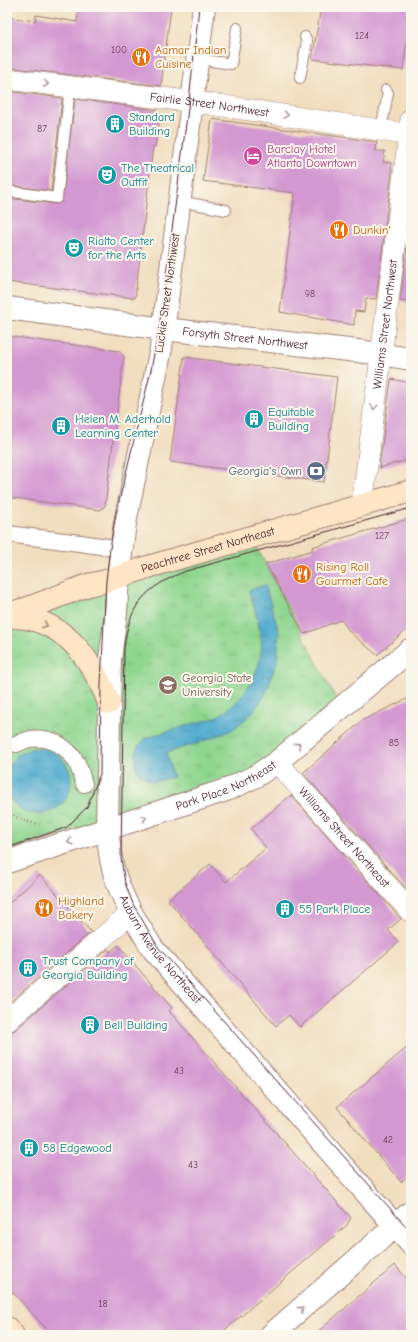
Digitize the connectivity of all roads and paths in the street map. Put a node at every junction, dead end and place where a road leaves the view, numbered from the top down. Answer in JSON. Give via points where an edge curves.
{"nodes":[{"id":1,"x":204,"y":7,"type":"edge"},
{"id":2,"x":237,"y":28,"type":"dead end"},
{"id":3,"x":305,"y":38,"type":"dead end"},
{"id":4,"x":198,"y":59,"type":"junction"},
{"id":5,"x":7,"y":78,"type":"edge"},
{"id":6,"x":300,"y":78,"type":"dead end"},
{"id":7,"x":386,"y":90,"type":"dead end"},
{"id":8,"x":69,"y":97,"type":"dead end"},
{"id":9,"x":192,"y":102,"type":"junction"},
{"id":10,"x":411,"y":129,"type":"edge"},
{"id":11,"x":381,"y":130,"type":"junction"},
{"id":12,"x":7,"y":191,"type":"edge"},
{"id":13,"x":179,"y":201,"type":"junction"},
{"id":14,"x":226,"y":210,"type":"dead end"},
{"id":15,"x":7,"y":308,"type":"edge"},
{"id":16,"x":164,"y":329,"type":"junction"},
{"id":17,"x":380,"y":355,"type":"junction"},
{"id":18,"x":411,"y":359,"type":"edge"},
{"id":19,"x":411,"y":491,"type":"edge"},
{"id":20,"x":362,"y":506,"type":"junction"},
{"id":21,"x":7,"y":534,"type":"edge"},
{"id":22,"x":121,"y":549,"type":"junction"},
{"id":23,"x":118,"y":577,"type":"junction"},
{"id":24,"x":7,"y":614,"type":"edge"},
{"id":25,"x":7,"y":617,"type":"edge"},
{"id":26,"x":411,"y":649,"type":"edge"},
{"id":27,"x":109,"y":703,"type":"junction"},
{"id":28,"x":16,"y":744,"type":"dead end"},
{"id":29,"x":278,"y":762,"type":"junction"},
{"id":30,"x":84,"y":784,"type":"dead end"},
{"id":31,"x":7,"y":810,"type":"edge"},
{"id":32,"x":40,"y":824,"type":"dead end"},
{"id":33,"x":107,"y":830,"type":"junction"},
{"id":34,"x":7,"y":862,"type":"edge"},
{"id":35,"x":411,"y":912,"type":"edge"},
{"id":36,"x":131,"y":913,"type":"junction"},
{"id":37,"x":7,"y":1021,"type":"edge"},
{"id":38,"x":411,"y":1212,"type":"edge"},
{"id":39,"x":395,"y":1227,"type":"junction"},
{"id":40,"x":411,"y":1244,"type":"edge"},
{"id":41,"x":7,"y":1328,"type":"edge"},
{"id":42,"x":13,"y":1335,"type":"edge"},
{"id":43,"x":271,"y":1335,"type":"edge"}],
"edges":[{"from":1,"to":4,"type":"street","name":"Luckie Street Northwest"},
{"from":2,"to":4,"type":"lane","via":[[231,64]]},
{"from":3,"to":6,"type":"lane","via":[[307,41]]},
{"from":4,"to":9,"type":"street","name":"Luckie Street Northwest"},
{"from":5,"to":9,"type":"street","name":"Fairlie Street Northwest","one_way":true},
{"from":7,"to":11,"type":"lane","via":[[388,93]]},
{"from":8,"to":12,"type":"lane","via":[[56,198]]},
{"from":9,"to":11,"type":"street","name":"Fairlie Street Northwest","one_way":true},
{"from":9,"to":13,"type":"street","name":"Luckie Street Northwest"},
{"from":10,"to":11,"type":"street","name":"Fairlie Street Northwest"},
{"from":10,"to":17,"type":"street","name":"Williams Street Northwest"},
{"from":13,"to":14,"type":"lane"},
{"from":13,"to":16,"type":"street","name":"Luckie Street Northwest"},
{"from":15,"to":16,"type":"street","name":"Forsyth Street Northwest"},
{"from":16,"to":17,"type":"street","name":"Forsyth Street Northwest"},
{"from":16,"to":22,"type":"street","name":"Luckie Street Northwest"},
{"from":17,"to":18,"type":"street","name":"Forsyth Street Northwest"},
{"from":17,"to":20,"type":"street","name":"Williams Street Northwest","one_way":true},
{"from":19,"to":20,"type":"main road","name":"Peachtree Street Northeast"},
{"from":20,"to":23,"type":"main road","name":"Peachtree Street Northeast","via":[[212,547]]},
{"from":21,"to":22,"type":"street"},
{"from":22,"to":23,"type":"street","name":"Luckie Street Northwest"},
{"from":23,"to":24,"type":"main road","name":"Peachtree Street Northeast"},
{"from":23,"to":27,"type":"street","name":"Auburn Avenue Northeast","via":[[110,659]]},
{"from":25,"to":27,"type":"main road","one_way":true,"via":[[36,621],[67,636],[94,670]]},
{"from":29,"to":26,"type":"street","name":"Park Place Northeast","one_way":true},
{"from":27,"to":33,"type":"street","name":"Auburn Avenue Northeast"},
{"from":28,"to":30,"type":"street","via":[[30,739],[45,739],[59,743],[78,765]]},
{"from":33,"to":29,"type":"street","name":"Park Place Northeast","one_way":true,"via":[[229,789]]},
{"from":29,"to":35,"type":"street","name":"Williams Street Northeast"},
{"from":31,"to":32,"type":"path","via":[[17,818]]},
{"from":33,"to":34,"type":"street","name":"Park Place Northeast","one_way":true},
{"from":33,"to":36,"type":"street","name":"Auburn Avenue Northeast","via":[[114,872]]},
{"from":36,"to":37,"type":"street"},
{"from":36,"to":39,"type":"street","name":"Auburn Avenue Northeast","via":[[154,949]]},
{"from":38,"to":39,"type":"street"},
{"from":39,"to":40,"type":"street","name":"Auburn Avenue Northeast"},
{"from":43,"to":39,"type":"street","one_way":true},
{"from":41,"to":42,"type":"main road"}]}
